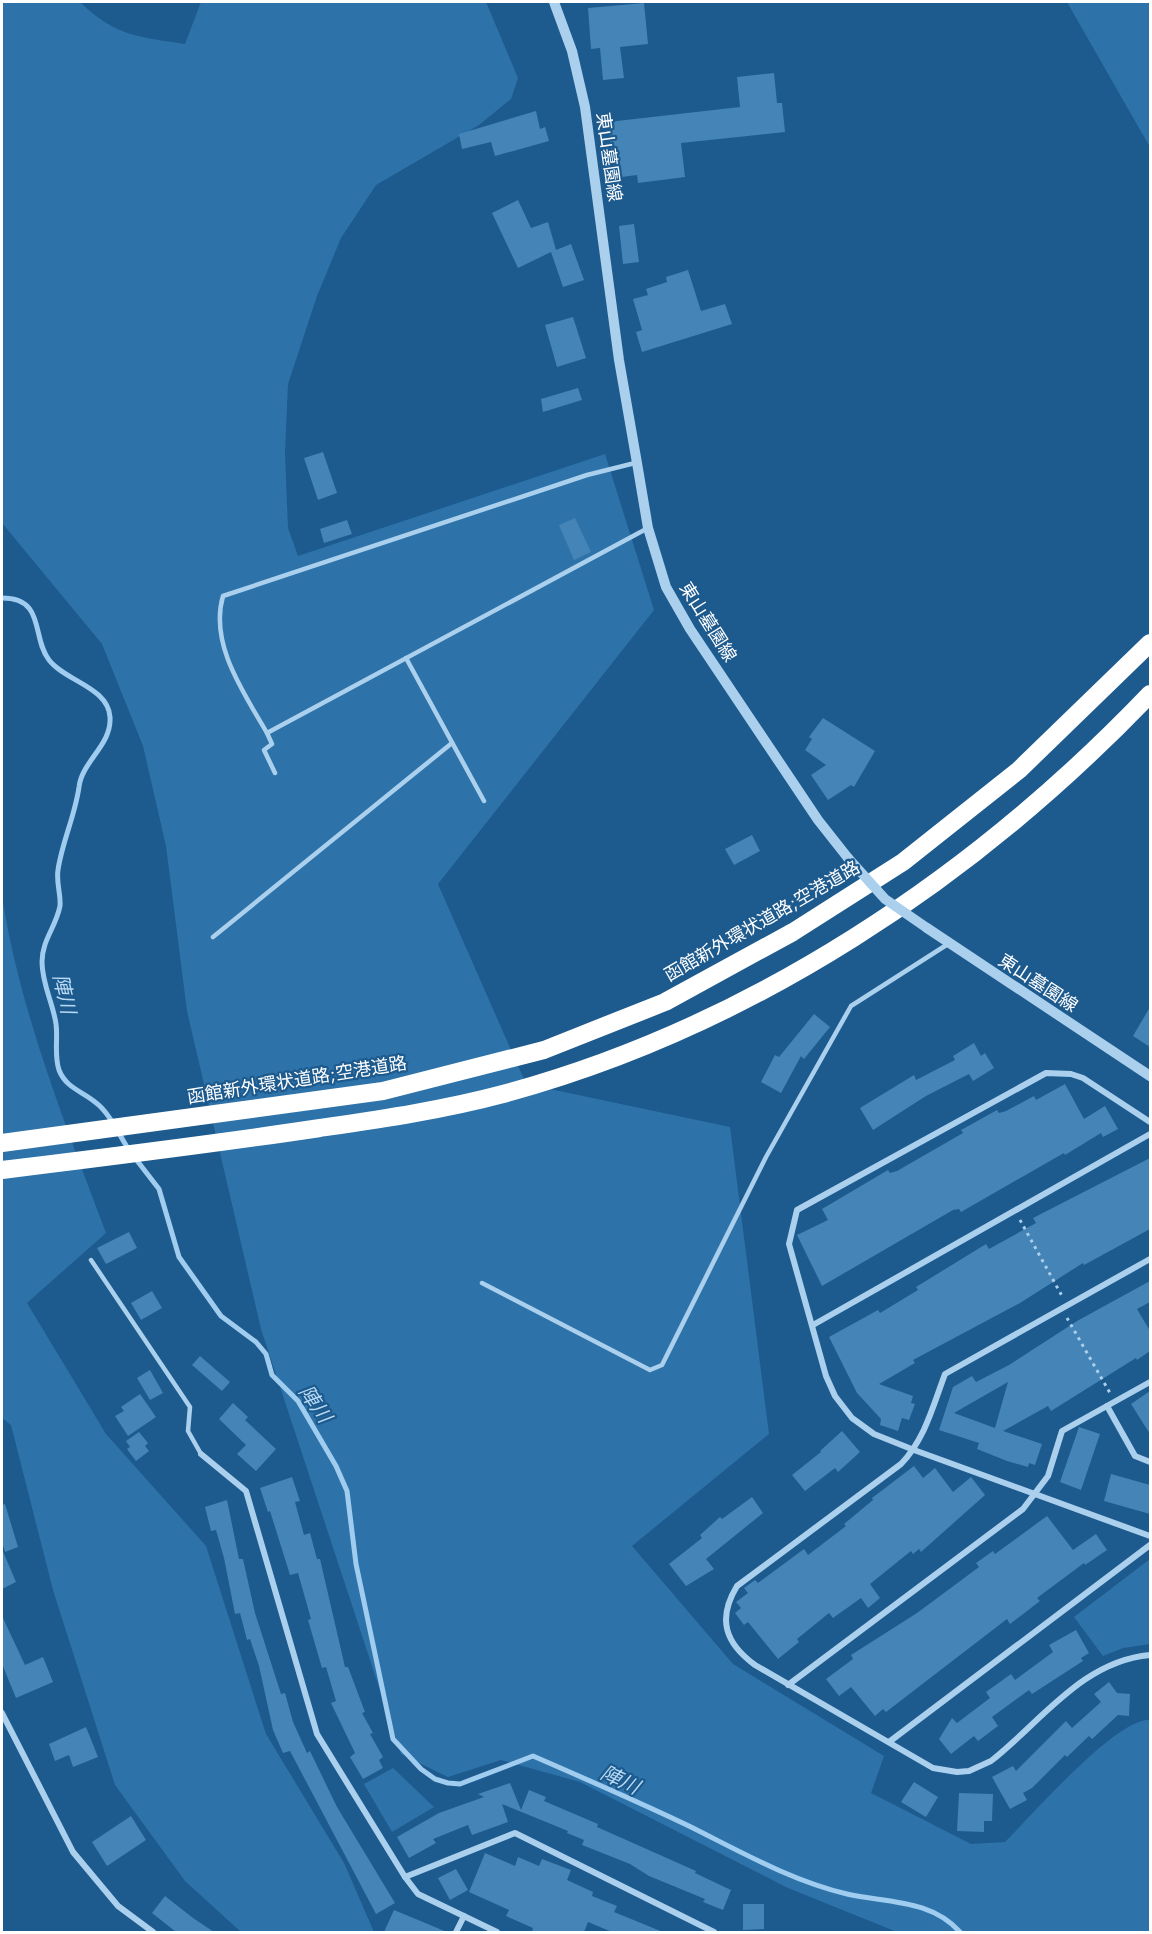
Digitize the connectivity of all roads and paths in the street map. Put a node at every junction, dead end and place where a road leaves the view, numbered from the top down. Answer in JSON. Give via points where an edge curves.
{"nodes":[{"id":1,"x":554,"y":2,"type":"edge"},
{"id":2,"x":637,"y":463,"type":"junction"},
{"id":3,"x":648,"y":528,"type":"junction"},
{"id":4,"x":1150,"y":643,"type":"edge"},
{"id":5,"x":406,"y":658,"type":"junction"},
{"id":6,"x":1150,"y":694,"type":"edge"},
{"id":7,"x":267,"y":733,"type":"junction"},
{"id":8,"x":452,"y":743,"type":"junction"},
{"id":9,"x":275,"y":772,"type":"dead end"},
{"id":10,"x":484,"y":801,"type":"dead end"},
{"id":11,"x":213,"y":937,"type":"dead end"},
{"id":12,"x":949,"y":944,"type":"junction"},
{"id":13,"x":1150,"y":1077,"type":"edge"},
{"id":14,"x":1150,"y":1122,"type":"edge"},
{"id":15,"x":1150,"y":1134,"type":"edge"},
{"id":16,"x":2,"y":1143,"type":"edge"},
{"id":17,"x":2,"y":1170,"type":"edge"},
{"id":18,"x":1015,"y":1211,"type":"junction"},
{"id":19,"x":1150,"y":1259,"type":"edge"},
{"id":20,"x":91,"y":1260,"type":"dead end"},
{"id":21,"x":482,"y":1283,"type":"dead end"},
{"id":22,"x":1065,"y":1307,"type":"junction"},
{"id":23,"x":813,"y":1325,"type":"junction"},
{"id":24,"x":1150,"y":1382,"type":"edge"},
{"id":25,"x":1114,"y":1402,"type":"junction"},
{"id":26,"x":1107,"y":1406,"type":"junction"},
{"id":27,"x":914,"y":1450,"type":"junction"},
{"id":28,"x":201,"y":1454,"type":"joint"},
{"id":29,"x":1150,"y":1462,"type":"edge"},
{"id":30,"x":1036,"y":1493,"type":"junction"},
{"id":31,"x":1150,"y":1536,"type":"edge"},
{"id":32,"x":1150,"y":1545,"type":"edge"},
{"id":33,"x":1150,"y":1655,"type":"edge"},
{"id":34,"x":788,"y":1685,"type":"junction"},
{"id":35,"x":2,"y":1713,"type":"edge"},
{"id":36,"x":889,"y":1742,"type":"junction"},
{"id":37,"x":405,"y":1876,"type":"junction"},
{"id":38,"x":464,"y":1916,"type":"junction"},
{"id":39,"x":153,"y":1932,"type":"edge"},
{"id":40,"x":456,"y":1932,"type":"edge"},
{"id":41,"x":497,"y":1932,"type":"edge"},
{"id":42,"x":714,"y":1932,"type":"edge"}],
"edges":[{"from":1,"to":2,"type":"street","name":"東山墓園線","via":[[572,51],[585,107]]},
{"from":2,"to":3,"type":"street","name":"東山墓園線"},
{"from":2,"to":7,"type":"lane","via":[[587,474],[223,596],[218,613],[230,669]]},
{"from":3,"to":5,"type":"lane"},
{"from":3,"to":12,"type":"street","name":"東山墓園線","bridge":true,"via":[[666,587],[690,629],[818,820],[885,899]]},
{"from":4,"to":16,"type":"highway","name":"函館新外環状道路;空港道路","via":[[1018,770],[903,862],[793,932],[665,1002],[544,1050],[383,1091]]},
{"from":5,"to":7,"type":"lane"},
{"from":5,"to":8,"type":"lane"},
{"from":6,"to":17,"type":"highway","via":[[1039,802],[925,891],[808,966],[678,1031],[502,1094],[414,1114]]},
{"from":7,"to":9,"type":"lane","via":[[272,744],[264,750]]},
{"from":8,"to":10,"type":"lane"},
{"from":8,"to":11,"type":"lane"},
{"from":12,"to":13,"type":"street","name":"東山墓園線"},
{"from":12,"to":21,"type":"lane","via":[[851,1006],[766,1157],[662,1365],[650,1370]]},
{"from":14,"to":23,"type":"street","via":[[1083,1078],[1046,1073],[797,1210],[789,1244]]},
{"from":15,"to":18,"type":"street"},
{"from":18,"to":22,"type":"path"},
{"from":18,"to":23,"type":"street"},
{"from":19,"to":22,"type":"street"},
{"from":20,"to":28,"type":"lane","via":[[190,1407],[188,1431]]},
{"from":22,"to":25,"type":"path"},
{"from":22,"to":27,"type":"street","via":[[945,1374]]},
{"from":23,"to":27,"type":"street","via":[[826,1376],[843,1408],[862,1427]]},
{"from":24,"to":25,"type":"street"},
{"from":25,"to":26,"type":"street"},
{"from":26,"to":29,"type":"street","via":[[1135,1456]]},
{"from":26,"to":30,"type":"street","via":[[1062,1431],[1048,1476]]},
{"from":27,"to":30,"type":"street"},
{"from":27,"to":34,"type":"street","via":[[901,1464],[737,1586],[729,1600],[727,1624],[735,1648]]},
{"from":28,"to":37,"type":"street","via":[[246,1491],[317,1734]]},
{"from":30,"to":31,"type":"street"},
{"from":30,"to":34,"type":"street","via":[[1023,1509]]},
{"from":32,"to":36,"type":"street"},
{"from":33,"to":36,"type":"street","via":[[1113,1664],[1079,1682],[1006,1749],[979,1768],[957,1772],[933,1768]]},
{"from":34,"to":36,"type":"street"},
{"from":35,"to":39,"type":"street","via":[[74,1852],[110,1898]]},
{"from":37,"to":38,"type":"street","via":[[418,1894]]},
{"from":37,"to":42,"type":"street","via":[[515,1833]]},
{"from":38,"to":40,"type":"street"},
{"from":38,"to":41,"type":"street"}]}
